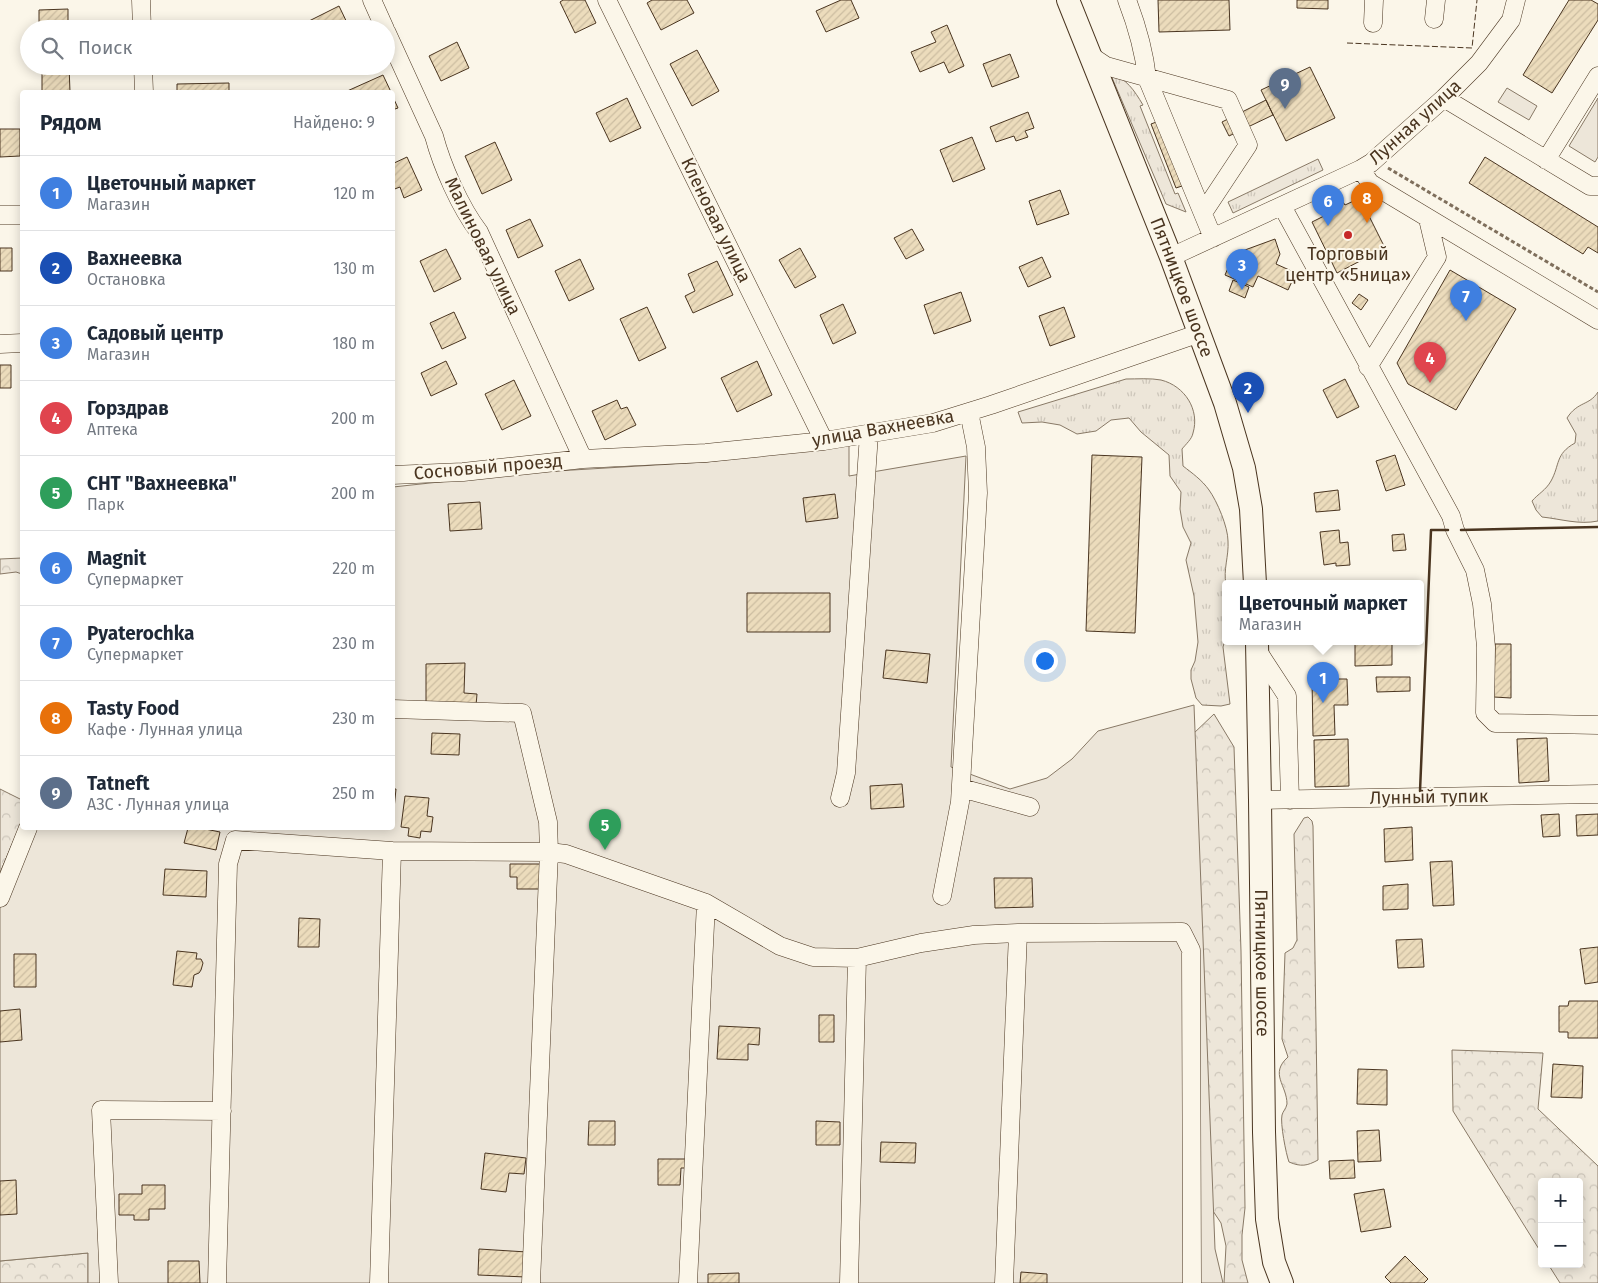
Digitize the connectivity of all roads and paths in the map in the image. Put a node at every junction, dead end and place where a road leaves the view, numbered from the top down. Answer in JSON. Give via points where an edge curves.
{"nodes":[{"id":1,"x":141,"y":0,"type":"edge"},
{"id":2,"x":372,"y":0,"type":"edge"},
{"id":3,"x":607,"y":0,"type":"edge"},
{"id":4,"x":1068,"y":0,"type":"edge"},
{"id":5,"x":1127,"y":0,"type":"edge"},
{"id":6,"x":1374,"y":0,"type":"edge"},
{"id":7,"x":1436,"y":0,"type":"edge"},
{"id":8,"x":1516,"y":0,"type":"edge"},
{"id":9,"x":1434,"y":18,"type":"dead end"},
{"id":10,"x":142,"y":20,"type":"edge"},
{"id":11,"x":381,"y":20,"type":"edge"},
{"id":12,"x":1373,"y":22,"type":"dead end"},
{"id":13,"x":395,"y":50,"type":"edge"},
{"id":14,"x":1091,"y":56,"type":"junction"},
{"id":15,"x":143,"y":75,"type":"edge"},
{"id":16,"x":1598,"y":76,"type":"edge"},
{"id":17,"x":1147,"y":78,"type":"junction"},
{"id":18,"x":144,"y":90,"type":"edge"},
{"id":19,"x":1444,"y":98,"type":"junction"},
{"id":20,"x":1546,"y":160,"type":"junction"},
{"id":21,"x":1387,"y":168,"type":"dead end"},
{"id":22,"x":1361,"y":169,"type":"junction"},
{"id":23,"x":1598,"y":186,"type":"edge"},
{"id":24,"x":1282,"y":206,"type":"junction"},
{"id":25,"x":1203,"y":214,"type":"junction"},
{"id":26,"x":0,"y":215,"type":"edge"},
{"id":27,"x":20,"y":215,"type":"edge"},
{"id":28,"x":1428,"y":219,"type":"junction"},
{"id":29,"x":1213,"y":238,"type":"junction"},
{"id":30,"x":1171,"y":257,"type":"junction"},
{"id":31,"x":1598,"y":292,"type":"edge"},
{"id":32,"x":1598,"y":320,"type":"edge"},
{"id":33,"x":1200,"y":333,"type":"junction"},
{"id":34,"x":20,"y":343,"type":"edge"},
{"id":35,"x":0,"y":344,"type":"edge"},
{"id":36,"x":1368,"y":367,"type":"junction"},
{"id":37,"x":969,"y":412,"type":"junction"},
{"id":38,"x":869,"y":434,"type":"junction"},
{"id":39,"x":824,"y":441,"type":"junction"},
{"id":40,"x":583,"y":459,"type":"junction"},
{"id":41,"x":395,"y":475,"type":"edge"},
{"id":42,"x":1255,"y":580,"type":"edge"},
{"id":43,"x":1257,"y":646,"type":"edge"},
{"id":44,"x":395,"y":709,"type":"edge"},
{"id":45,"x":1598,"y":725,"type":"edge"},
{"id":46,"x":961,"y":788,"type":"junction"},
{"id":47,"x":1598,"y":794,"type":"edge"},
{"id":48,"x":840,"y":798,"type":"dead end"},
{"id":49,"x":1260,"y":800,"type":"junction"},
{"id":50,"x":1290,"y":800,"type":"junction"},
{"id":51,"x":1030,"y":807,"type":"dead end"},
{"id":52,"x":27,"y":830,"type":"edge"},
{"id":53,"x":392,"y":851,"type":"junction"},
{"id":54,"x":549,"y":852,"type":"junction"},
{"id":55,"x":942,"y":896,"type":"dead end"},
{"id":56,"x":0,"y":898,"type":"edge"},
{"id":57,"x":706,"y":903,"type":"junction"},
{"id":58,"x":1018,"y":933,"type":"junction"},
{"id":59,"x":856,"y":958,"type":"junction"},
{"id":60,"x":222,"y":1111,"type":"junction"},
{"id":61,"x":109,"y":1283,"type":"edge"},
{"id":62,"x":217,"y":1283,"type":"edge"},
{"id":63,"x":379,"y":1283,"type":"edge"},
{"id":64,"x":532,"y":1283,"type":"edge"},
{"id":65,"x":688,"y":1283,"type":"edge"},
{"id":66,"x":849,"y":1283,"type":"edge"},
{"id":67,"x":1004,"y":1283,"type":"edge"},
{"id":68,"x":1192,"y":1283,"type":"edge"},
{"id":69,"x":1282,"y":1283,"type":"edge"}],
"edges":[{"from":1,"to":10,"type":"street"},
{"from":2,"to":11,"type":"street","name":"Малиновая улица"},
{"from":3,"to":39,"type":"street","name":"Кленовая улица"},
{"from":4,"to":14,"type":"main road","name":"Пятницкое шоссе"},
{"from":5,"to":17,"type":"street","via":[[1138,29]]},
{"from":6,"to":12,"type":"street"},
{"from":7,"to":9,"type":"street"},
{"from":8,"to":19,"type":"street","name":"Лунная улица","via":[[1511,20],[1479,63]]},
{"from":13,"to":40,"type":"street","name":"Малиновая улица","via":[[439,153]]},
{"from":14,"to":17,"type":"street","via":[[1106,66]]},
{"from":14,"to":30,"type":"main road","name":"Пятницкое шоссе"},
{"from":15,"to":18,"type":"street"},
{"from":16,"to":20,"type":"street"},
{"from":17,"to":25,"type":"street"},
{"from":17,"to":25,"type":"street","via":[[1228,100],[1248,145]]},
{"from":19,"to":20,"type":"street"},
{"from":19,"to":22,"type":"street","name":"Лунная улица"},
{"from":20,"to":23,"type":"street","via":[[1590,186]]},
{"from":21,"to":31,"type":"path"},
{"from":22,"to":24,"type":"street","name":"Лунная улица"},
{"from":22,"to":28,"type":"street","via":[[1370,183]]},
{"from":24,"to":29,"type":"street","name":"Лунная улица"},
{"from":24,"to":36,"type":"street"},
{"from":25,"to":29,"type":"street"},
{"from":26,"to":27,"type":"street"},
{"from":28,"to":32,"type":"street"},
{"from":28,"to":36,"type":"street","via":[[1437,257]]},
{"from":29,"to":30,"type":"street","name":"Лунная улица"},
{"from":30,"to":33,"type":"main road","name":"Пятницкое шоссе"},
{"from":33,"to":37,"type":"street","name":"улица Вахнеевка"},
{"from":33,"to":42,"type":"main road","name":"Пятницкое шоссе","via":[[1244,468],[1251,509]]},
{"from":34,"to":35,"type":"street"},
{"from":36,"to":45,"type":"street","via":[[1451,516],[1475,570],[1486,647],[1485,713],[1495,724]]},
{"from":37,"to":38,"type":"street","name":"улица Вахнеевка","via":[[933,423]]},
{"from":37,"to":46,"type":"street","via":[[976,447],[978,494]]},
{"from":38,"to":39,"type":"street","name":"улица Вахнеевка"},
{"from":38,"to":48,"type":"street","via":[[846,773]]},
{"from":39,"to":40,"type":"street","name":"улица Вахнеевка","via":[[706,453]]},
{"from":40,"to":41,"type":"street","name":"Сосновый проезд","via":[[462,472]]},
{"from":43,"to":49,"type":"main road","name":"Пятницкое шоссе"},
{"from":43,"to":50,"type":"street","via":[[1287,696]]},
{"from":44,"to":54,"type":"street","via":[[522,713],[548,822]]},
{"from":46,"to":51,"type":"street"},
{"from":46,"to":55,"type":"street"},
{"from":47,"to":50,"type":"street","name":"Лунный тупик"},
{"from":49,"to":50,"type":"street","name":"Лунный тупик"},
{"from":49,"to":69,"type":"main road","name":"Пятницкое шоссе","via":[[1267,1219],[1274,1262]]},
{"from":52,"to":56,"type":"street"},
{"from":53,"to":54,"type":"street"},
{"from":53,"to":60,"type":"street","via":[[235,840],[228,864]]},
{"from":53,"to":63,"type":"street"},
{"from":54,"to":57,"type":"street","via":[[566,854]]},
{"from":54,"to":64,"type":"street"},
{"from":57,"to":59,"type":"street","via":[[780,946],[812,957]]},
{"from":57,"to":65,"type":"street"},
{"from":58,"to":59,"type":"street","via":[[974,935]]},
{"from":58,"to":67,"type":"street"},
{"from":58,"to":68,"type":"street","via":[[1182,932],[1190,950]]},
{"from":59,"to":66,"type":"street"},
{"from":60,"to":61,"type":"street","via":[[101,1110]]},
{"from":60,"to":62,"type":"street"}]}
